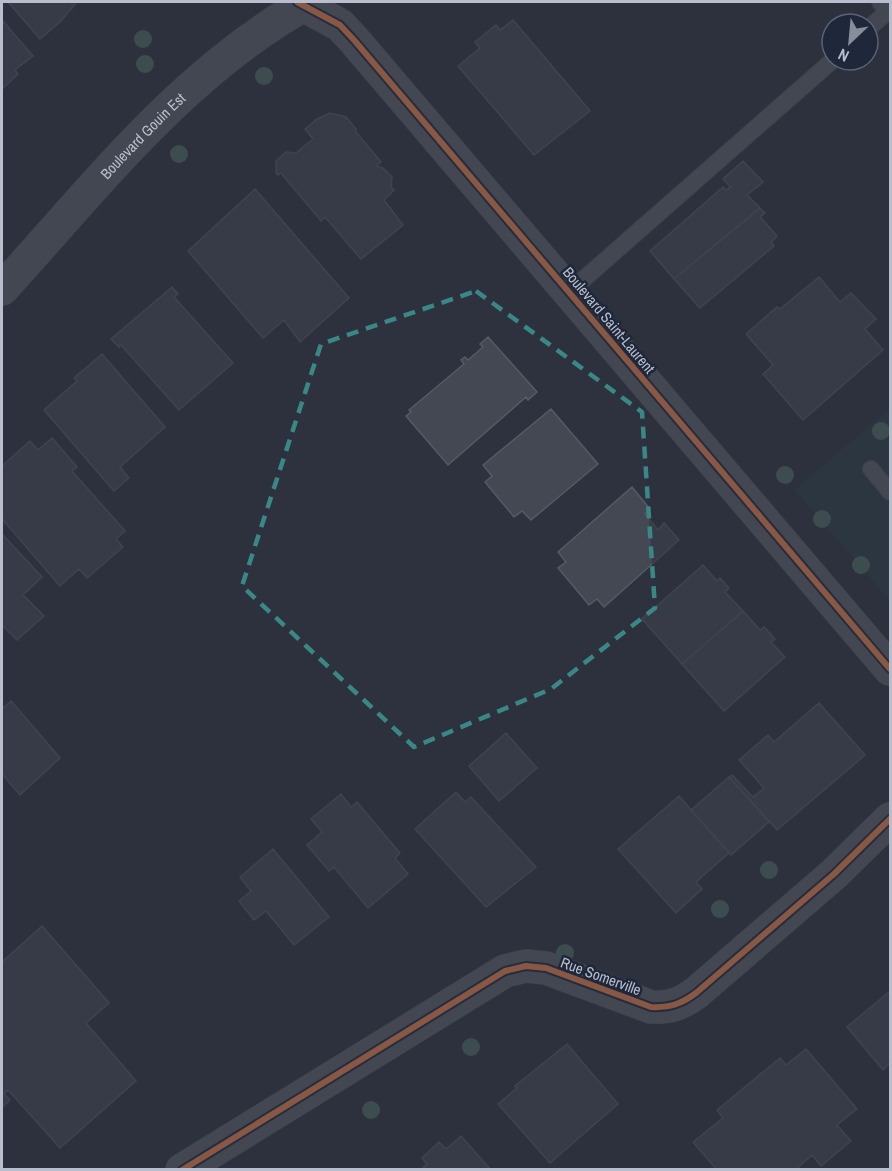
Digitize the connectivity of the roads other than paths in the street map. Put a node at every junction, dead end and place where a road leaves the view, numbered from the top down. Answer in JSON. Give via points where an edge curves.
{"nodes":[{"id":1,"x":880,"y":2,"type":"edge"},
{"id":2,"x":316,"y":7,"type":"edge"},
{"id":3,"x":880,"y":18,"type":"edge"},
{"id":4,"x":820,"y":71,"type":"edge"},
{"id":5,"x":2,"y":289,"type":"edge"},
{"id":6,"x":569,"y":292,"type":"junction"},
{"id":7,"x":871,"y":469,"type":"dead end"},
{"id":8,"x":891,"y":492,"type":"edge"},
{"id":9,"x":891,"y":669,"type":"edge"},
{"id":10,"x":891,"y":819,"type":"edge"},
{"id":11,"x":182,"y":1170,"type":"edge"}],
"edges":[{"from":1,"to":3,"type":"lane","via":[[888,11]]},
{"from":2,"to":5,"type":"street","name":"Boulevard Gouin Est","via":[[253,37],[166,111]]},
{"from":2,"to":6,"type":"street","name":"Boulevard Saint-Laurent"},
{"from":4,"to":6,"type":"lane"},
{"from":6,"to":9,"type":"street","name":"Boulevard Saint-Laurent"},
{"from":7,"to":8,"type":"lane"},
{"from":10,"to":11,"type":"street","name":"Rue Somerville","via":[[834,874],[681,1003],[651,1007],[546,968],[517,967]]}]}
